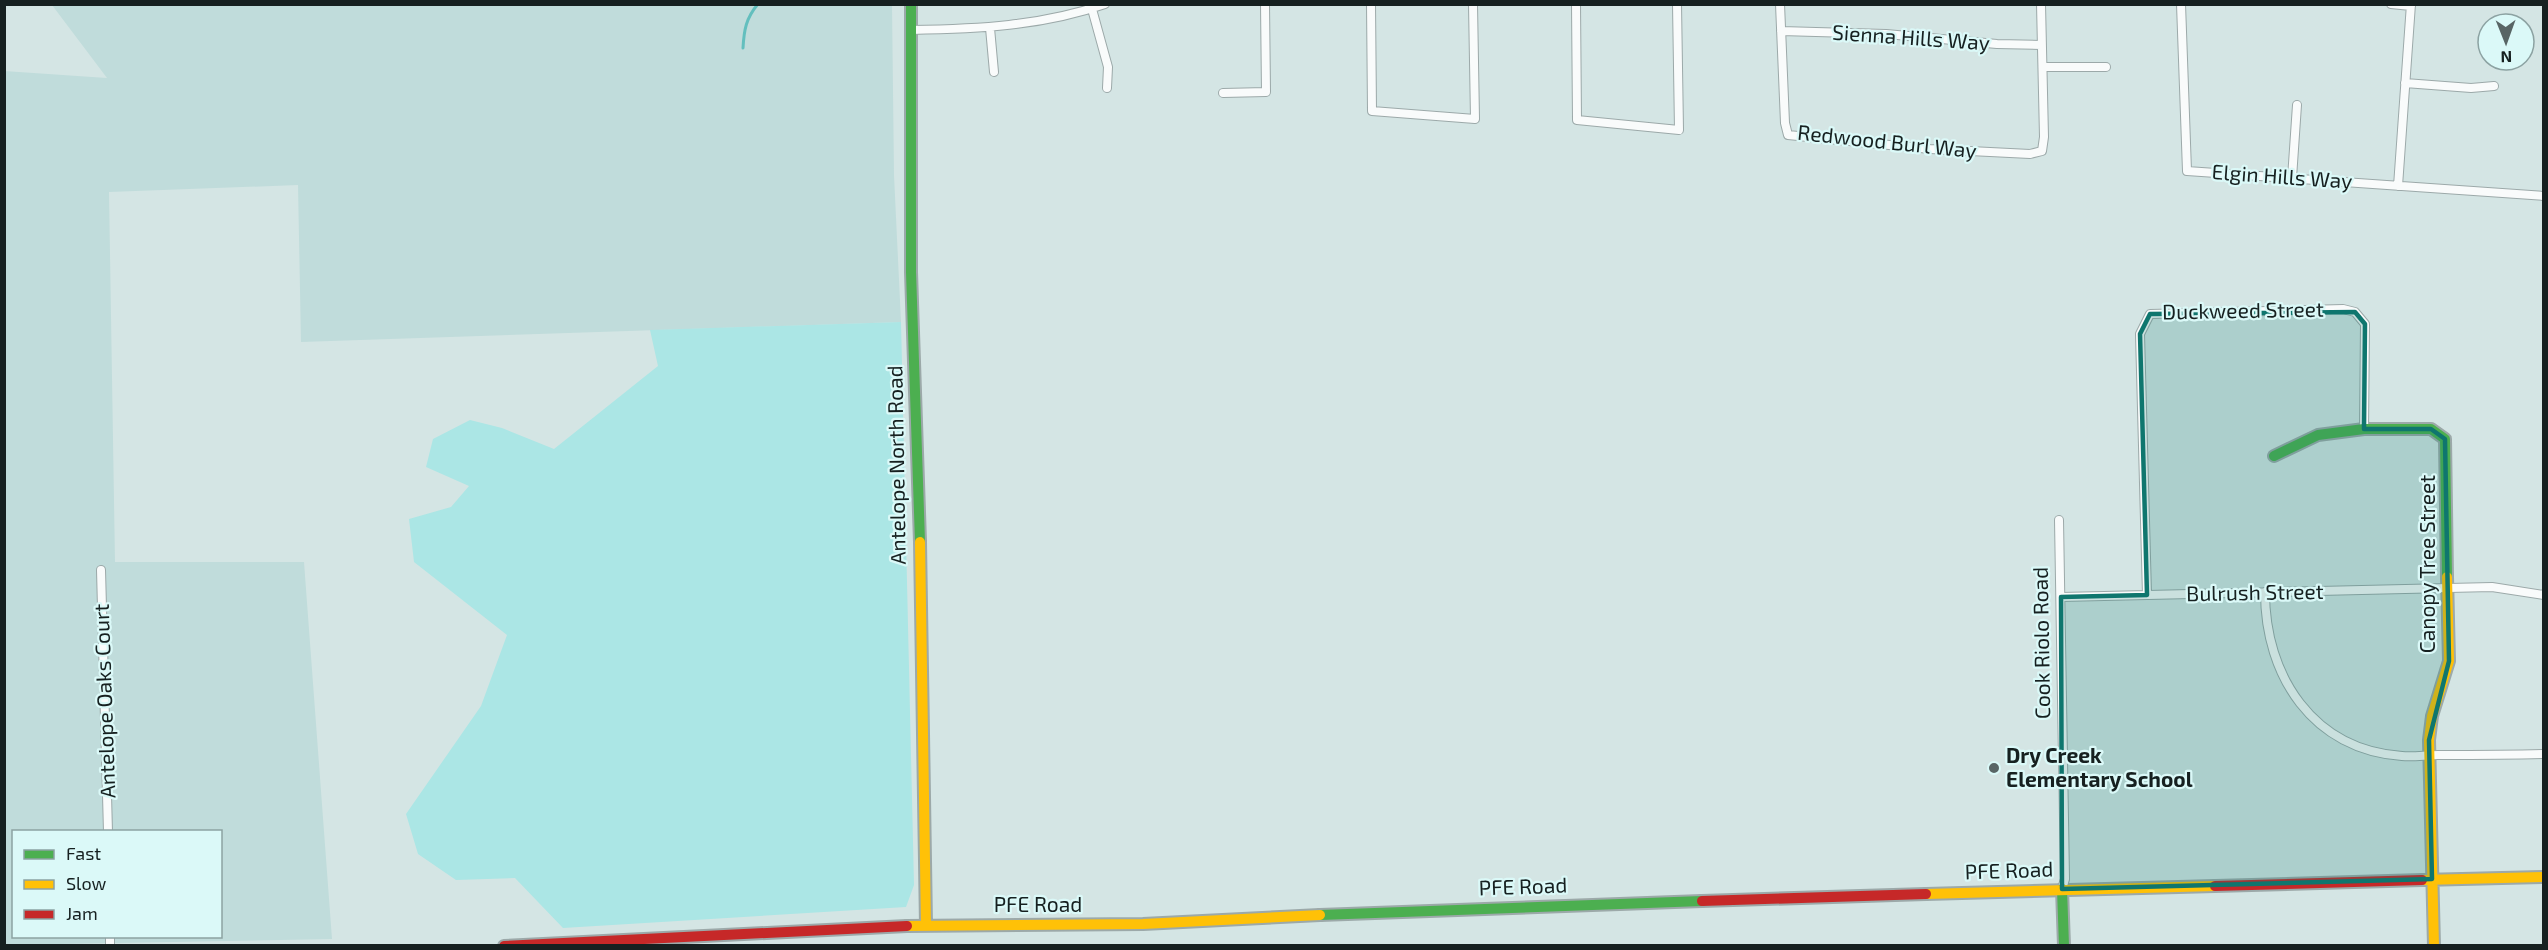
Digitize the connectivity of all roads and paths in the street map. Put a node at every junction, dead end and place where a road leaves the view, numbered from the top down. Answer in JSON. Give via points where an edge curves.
{"nodes":[{"id":1,"x":911,"y":4,"type":"edge"},
{"id":2,"x":1105,"y":4,"type":"edge"},
{"id":3,"x":1265,"y":4,"type":"edge"},
{"id":4,"x":1371,"y":4,"type":"edge"},
{"id":5,"x":1473,"y":4,"type":"edge"},
{"id":6,"x":1576,"y":4,"type":"edge"},
{"id":7,"x":1677,"y":4,"type":"edge"},
{"id":8,"x":1780,"y":4,"type":"edge"},
{"id":9,"x":2041,"y":4,"type":"edge"},
{"id":10,"x":2181,"y":4,"type":"edge"},
{"id":11,"x":2391,"y":4,"type":"edge"},
{"id":12,"x":2411,"y":5,"type":"edge"},
{"id":13,"x":1092,"y":9,"type":"junction"},
{"id":14,"x":990,"y":28,"type":"junction"},
{"id":15,"x":911,"y":30,"type":"junction"},
{"id":16,"x":1780,"y":31,"type":"junction"},
{"id":17,"x":2041,"y":45,"type":"junction"},
{"id":18,"x":2043,"y":67,"type":"junction"},
{"id":19,"x":2106,"y":67,"type":"dead end"},
{"id":20,"x":994,"y":72,"type":"dead end"},
{"id":21,"x":2405,"y":83,"type":"junction"},
{"id":22,"x":2494,"y":86,"type":"dead end"},
{"id":23,"x":1107,"y":88,"type":"dead end"},
{"id":24,"x":1223,"y":93,"type":"dead end"},
{"id":25,"x":2297,"y":105,"type":"dead end"},
{"id":26,"x":2292,"y":178,"type":"junction"},
{"id":27,"x":2397,"y":186,"type":"junction"},
{"id":28,"x":2544,"y":196,"type":"edge"},
{"id":29,"x":2364,"y":429,"type":"junction"},
{"id":30,"x":2274,"y":456,"type":"dead end"},
{"id":31,"x":2059,"y":520,"type":"dead end"},
{"id":32,"x":101,"y":570,"type":"dead end"},
{"id":33,"x":2449,"y":588,"type":"junction"},
{"id":34,"x":2265,"y":592,"type":"junction"},
{"id":35,"x":2147,"y":595,"type":"junction"},
{"id":36,"x":2544,"y":595,"type":"edge"},
{"id":37,"x":2061,"y":597,"type":"junction"},
{"id":38,"x":2544,"y":754,"type":"edge"},
{"id":39,"x":2429,"y":755,"type":"junction"},
{"id":40,"x":108,"y":830,"type":"edge"},
{"id":41,"x":2544,"y":877,"type":"edge"},
{"id":42,"x":2432,"y":879,"type":"junction"},
{"id":43,"x":2062,"y":889,"type":"junction"},
{"id":44,"x":926,"y":925,"type":"junction"},
{"id":45,"x":504,"y":945,"type":"edge"},
{"id":46,"x":514,"y":945,"type":"edge"},
{"id":47,"x":2064,"y":945,"type":"edge"},
{"id":48,"x":2434,"y":945,"type":"edge"}],
"edges":[{"from":1,"to":15,"type":"main road","name":"Antelope North Road"},
{"from":2,"to":13,"type":"street"},
{"from":3,"to":24,"type":"street","via":[[1266,92]]},
{"from":4,"to":5,"type":"street","via":[[1372,111],[1475,119]]},
{"from":6,"to":7,"type":"street","via":[[1578,120],[1679,130]]},
{"from":8,"to":16,"type":"street","name":"Redwood Burl Way"},
{"from":9,"to":17,"type":"street"},
{"from":10,"to":26,"type":"street","name":"Elgin Hills Way","via":[[2187,171]]},
{"from":11,"to":12,"type":"street"},
{"from":12,"to":21,"type":"street"},
{"from":13,"to":14,"type":"street"},
{"from":13,"to":23,"type":"street","via":[[1108,67]]},
{"from":14,"to":15,"type":"street"},
{"from":14,"to":20,"type":"street"},
{"from":15,"to":44,"type":"main road","name":"Antelope North Road","via":[[911,272],[918,442]]},
{"from":16,"to":17,"type":"street","name":"Sienna Hills Way"},
{"from":16,"to":18,"type":"street","name":"Redwood Burl Way","via":[[1788,135],[1930,149],[2030,154],[2042,151]]},
{"from":17,"to":18,"type":"street"},
{"from":18,"to":19,"type":"street"},
{"from":21,"to":22,"type":"street"},
{"from":21,"to":27,"type":"street"},
{"from":25,"to":26,"type":"street"},
{"from":26,"to":27,"type":"street","name":"Elgin Hills Way"},
{"from":27,"to":28,"type":"street","name":"Elgin Hills Way"},
{"from":29,"to":30,"type":"main road","via":[[2318,435]]},
{"from":29,"to":33,"type":"main road","name":"Canopy Tree Street","via":[[2431,429],[2445,439]]},
{"from":29,"to":35,"type":"street","name":"Duckweed Street","via":[[2365,324],[2355,312],[2343,309],[2150,314],[2140,334]]},
{"from":31,"to":37,"type":"street","name":"Cook Riolo Road"},
{"from":32,"to":40,"type":"street","name":"Antelope Oaks Court"},
{"from":33,"to":34,"type":"street","name":"Bulrush Street"},
{"from":33,"to":36,"type":"street","name":"Bulrush Street","via":[[2507,587]]},
{"from":33,"to":39,"type":"main road","name":"Canopy Tree Street","via":[[2449,661],[2432,716]]},
{"from":34,"to":35,"type":"street","name":"Bulrush Street"},
{"from":34,"to":39,"type":"street","via":[[2265,618],[2274,659],[2292,694],[2310,715],[2347,741],[2366,748],[2402,756]]},
{"from":35,"to":37,"type":"street","name":"Bulrush Street"},
{"from":37,"to":43,"type":"street","name":"Cook Riolo Road","via":[[2065,879]]},
{"from":38,"to":39,"type":"street"},
{"from":39,"to":42,"type":"main road","name":"Canopy Tree Street"},
{"from":41,"to":42,"type":"main road","name":"PFE Road"},
{"from":42,"to":43,"type":"main road","name":"PFE Road"},
{"from":42,"to":48,"type":"main road","name":"Canopy Tree Street"},
{"from":43,"to":44,"type":"main road","name":"PFE Road","via":[[1507,906],[1143,924]]},
{"from":43,"to":47,"type":"main road","name":"Cook Riolo Road"},
{"from":44,"to":46,"type":"main road","name":"PFE Road"},
{"from":45,"to":46,"type":"main road","name":"PFE Road"}]}
